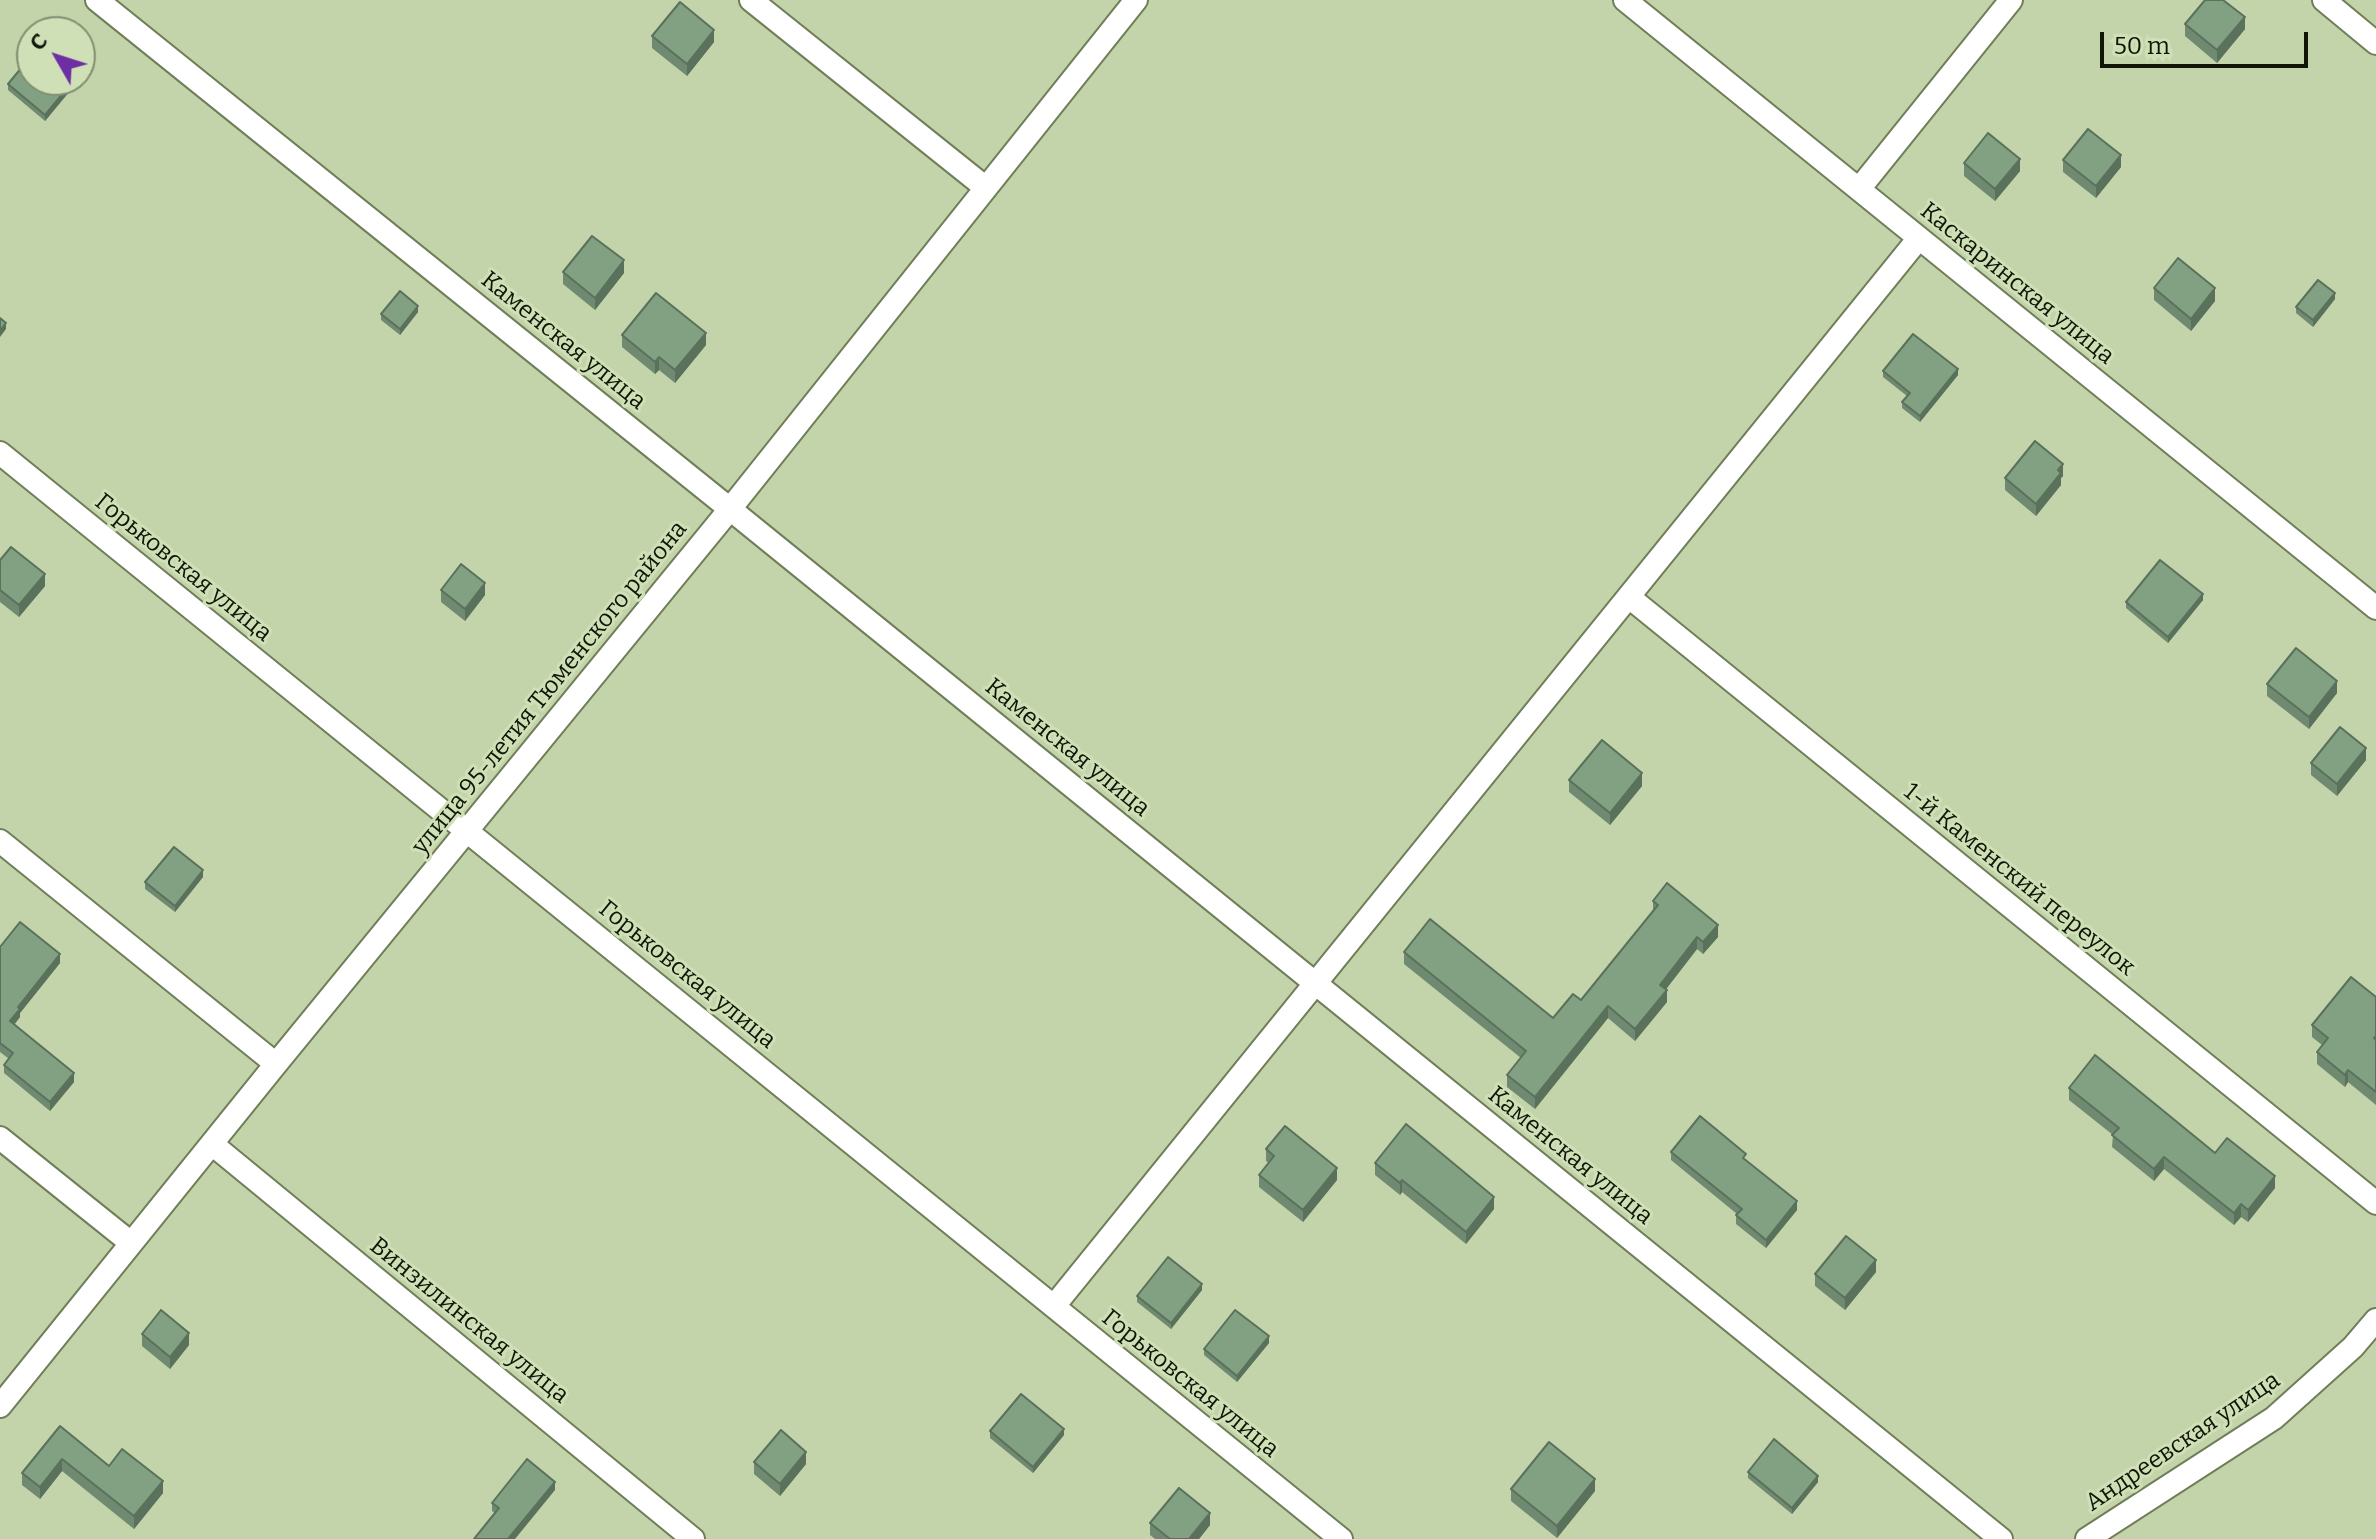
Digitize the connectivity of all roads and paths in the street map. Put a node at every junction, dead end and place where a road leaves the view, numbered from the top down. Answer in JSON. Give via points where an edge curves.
{"nodes":[{"id":1,"x":97,"y":0,"type":"edge"},
{"id":2,"x":751,"y":0,"type":"edge"},
{"id":3,"x":1625,"y":0,"type":"edge"},
{"id":4,"x":2011,"y":0,"type":"edge"},
{"id":5,"x":2324,"y":0,"type":"edge"},
{"id":6,"x":1129,"y":2,"type":"edge"},
{"id":7,"x":2376,"y":43,"type":"edge"},
{"id":8,"x":986,"y":188,"type":"junction"},
{"id":9,"x":1859,"y":189,"type":"junction"},
{"id":10,"x":1919,"y":238,"type":"junction"},
{"id":11,"x":0,"y":453,"type":"edge"},
{"id":12,"x":730,"y":509,"type":"junction"},
{"id":13,"x":1629,"y":597,"type":"junction"},
{"id":14,"x":2376,"y":608,"type":"edge"},
{"id":15,"x":467,"y":830,"type":"junction"},
{"id":16,"x":0,"y":841,"type":"edge"},
{"id":17,"x":1316,"y":984,"type":"junction"},
{"id":18,"x":276,"y":1064,"type":"junction"},
{"id":19,"x":0,"y":1138,"type":"edge"},
{"id":20,"x":212,"y":1144,"type":"junction"},
{"id":21,"x":2376,"y":1203,"type":"edge"},
{"id":22,"x":131,"y":1243,"type":"junction"},
{"id":23,"x":1054,"y":1306,"type":"junction"},
{"id":24,"x":2376,"y":1320,"type":"edge"},
{"id":25,"x":0,"y":1406,"type":"edge"},
{"id":26,"x":693,"y":1539,"type":"edge"},
{"id":27,"x":1341,"y":1539,"type":"edge"},
{"id":28,"x":2001,"y":1539,"type":"edge"},
{"id":29,"x":2087,"y":1539,"type":"edge"}],
"edges":[{"from":1,"to":12,"type":"street","name":"Каменская улица"},
{"from":2,"to":8,"type":"street"},
{"from":3,"to":9,"type":"street","name":"Каскаринская улица"},
{"from":4,"to":9,"type":"street"},
{"from":5,"to":7,"type":"street"},
{"from":6,"to":8,"type":"street","name":"улица 95-летия Тюменского района"},
{"from":8,"to":12,"type":"street","name":"улица 95-летия Тюменского района"},
{"from":9,"to":10,"type":"street","name":"Каскаринская улица"},
{"from":10,"to":13,"type":"street"},
{"from":10,"to":14,"type":"street","name":"Каскаринская улица"},
{"from":11,"to":15,"type":"street","name":"Горьковская улица"},
{"from":12,"to":15,"type":"street","name":"улица 95-летия Тюменского района"},
{"from":12,"to":17,"type":"street","name":"Каменская улица"},
{"from":13,"to":17,"type":"street"},
{"from":13,"to":21,"type":"street","name":"1-й Каменский переулок"},
{"from":15,"to":18,"type":"street","name":"улица 95-летия Тюменского района"},
{"from":15,"to":23,"type":"street","name":"Горьковская улица"},
{"from":16,"to":18,"type":"street"},
{"from":17,"to":23,"type":"street"},
{"from":17,"to":28,"type":"street","name":"Каменская улица"},
{"from":18,"to":20,"type":"street","name":"улица 95-летия Тюменского района"},
{"from":19,"to":22,"type":"street"},
{"from":20,"to":22,"type":"street","name":"улица 95-летия Тюменского района"},
{"from":20,"to":26,"type":"street","name":"Винзилинская улица"},
{"from":22,"to":25,"type":"street","name":"улица 95-летия Тюменского района"},
{"from":23,"to":27,"type":"street","name":"Горьковская улица"},
{"from":24,"to":29,"type":"street","name":"Андреевская улица","via":[[2274,1418]]}]}
